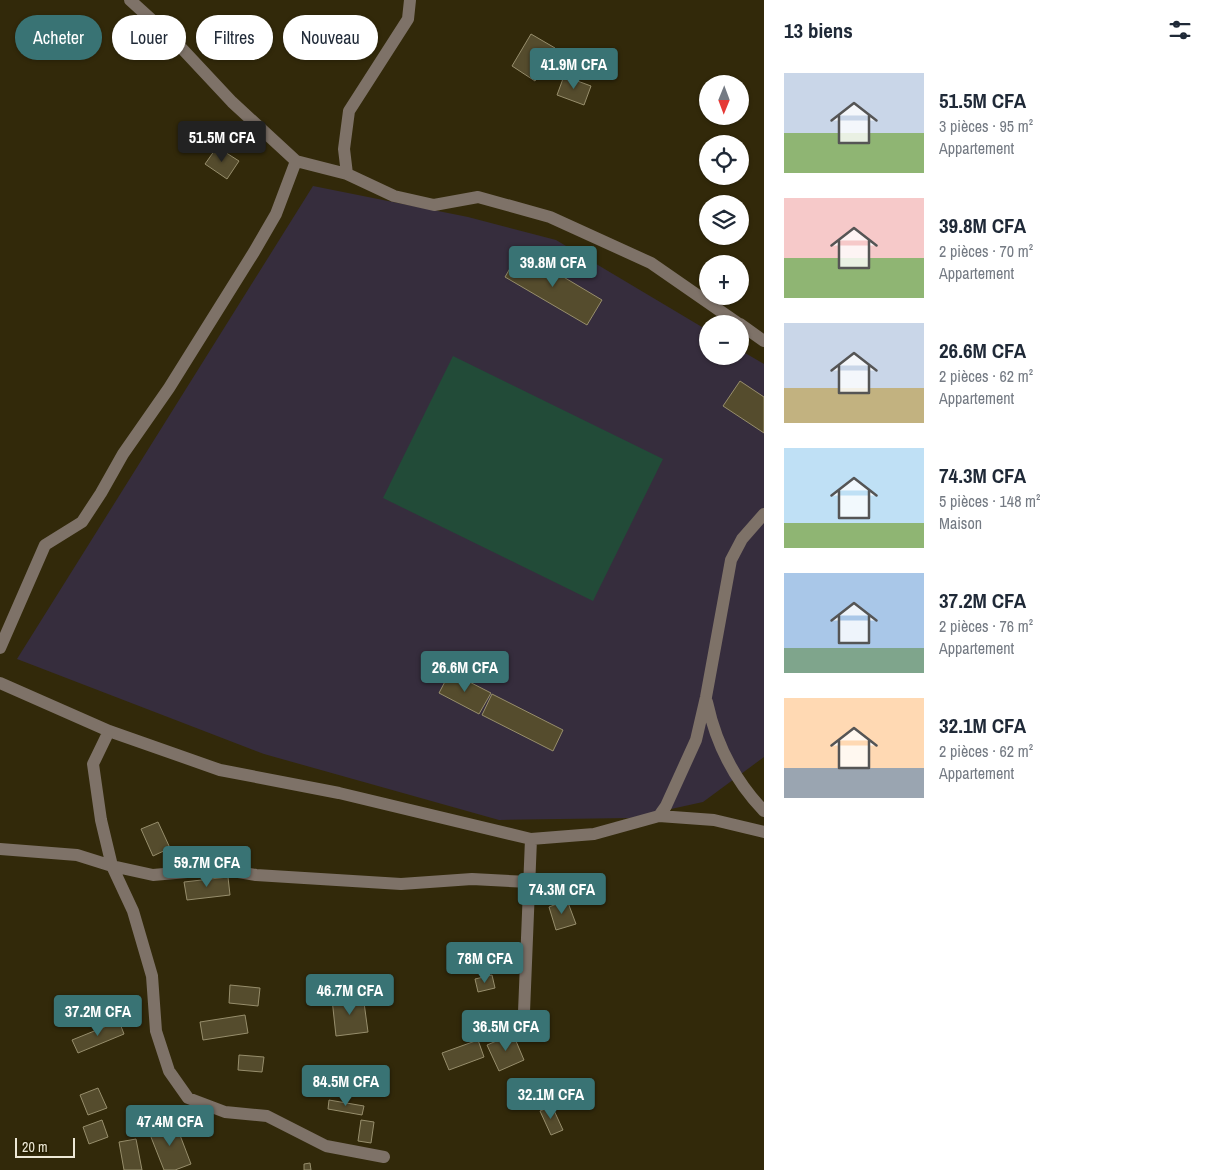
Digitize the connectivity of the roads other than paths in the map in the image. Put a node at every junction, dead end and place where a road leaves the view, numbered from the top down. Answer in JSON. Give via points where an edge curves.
{"nodes":[{"id":1,"x":130,"y":0,"type":"edge"},
{"id":2,"x":410,"y":0,"type":"edge"},
{"id":3,"x":296,"y":161,"type":"junction"},
{"id":4,"x":347,"y":174,"type":"junction"},
{"id":5,"x":727,"y":315,"type":"edge"},
{"id":6,"x":749,"y":330,"type":"edge"},
{"id":7,"x":764,"y":341,"type":"edge"},
{"id":8,"x":764,"y":514,"type":"edge"},
{"id":9,"x":0,"y":648,"type":"edge"},
{"id":10,"x":0,"y":683,"type":"edge"},
{"id":11,"x":706,"y":697,"type":"junction"},
{"id":12,"x":109,"y":731,"type":"junction"},
{"id":13,"x":764,"y":811,"type":"edge"},
{"id":14,"x":659,"y":816,"type":"junction"},
{"id":15,"x":764,"y":832,"type":"edge"},
{"id":16,"x":531,"y":839,"type":"junction"},
{"id":17,"x":0,"y":849,"type":"edge"},
{"id":18,"x":112,"y":866,"type":"junction"},
{"id":19,"x":529,"y":882,"type":"junction"},
{"id":20,"x":524,"y":1012,"type":"dead end"},
{"id":21,"x":384,"y":1157,"type":"dead end"}],
"edges":[{"from":1,"to":3,"type":"street"},
{"from":2,"to":4,"type":"street","via":[[408,19],[349,111],[344,149]]},
{"from":3,"to":4,"type":"street"},
{"from":3,"to":9,"type":"street","via":[[276,214],[254,252],[82,522],[45,545]]},
{"from":4,"to":5,"type":"street","via":[[394,196],[434,205],[478,197],[550,217],[651,263]]},
{"from":6,"to":7,"type":"street"},
{"from":8,"to":11,"type":"street","via":[[742,539],[731,560]]},
{"from":10,"to":12,"type":"street"},
{"from":11,"to":13,"type":"street","via":[[726,760]]},
{"from":11,"to":14,"type":"street","via":[[696,740]]},
{"from":12,"to":16,"type":"street","via":[[220,770],[339,793]]},
{"from":12,"to":18,"type":"street","via":[[93,764]]},
{"from":14,"to":15,"type":"street","via":[[714,820]]},
{"from":14,"to":16,"type":"street","via":[[594,834]]},
{"from":16,"to":19,"type":"street"},
{"from":17,"to":18,"type":"street","via":[[77,855]]},
{"from":18,"to":19,"type":"street","via":[[153,875],[220,869],[401,884],[472,879]]},
{"from":18,"to":21,"type":"street","via":[[133,911],[152,976],[156,1030],[166,1063],[188,1098],[225,1112],[267,1116],[326,1146]]},
{"from":19,"to":20,"type":"street"}]}
